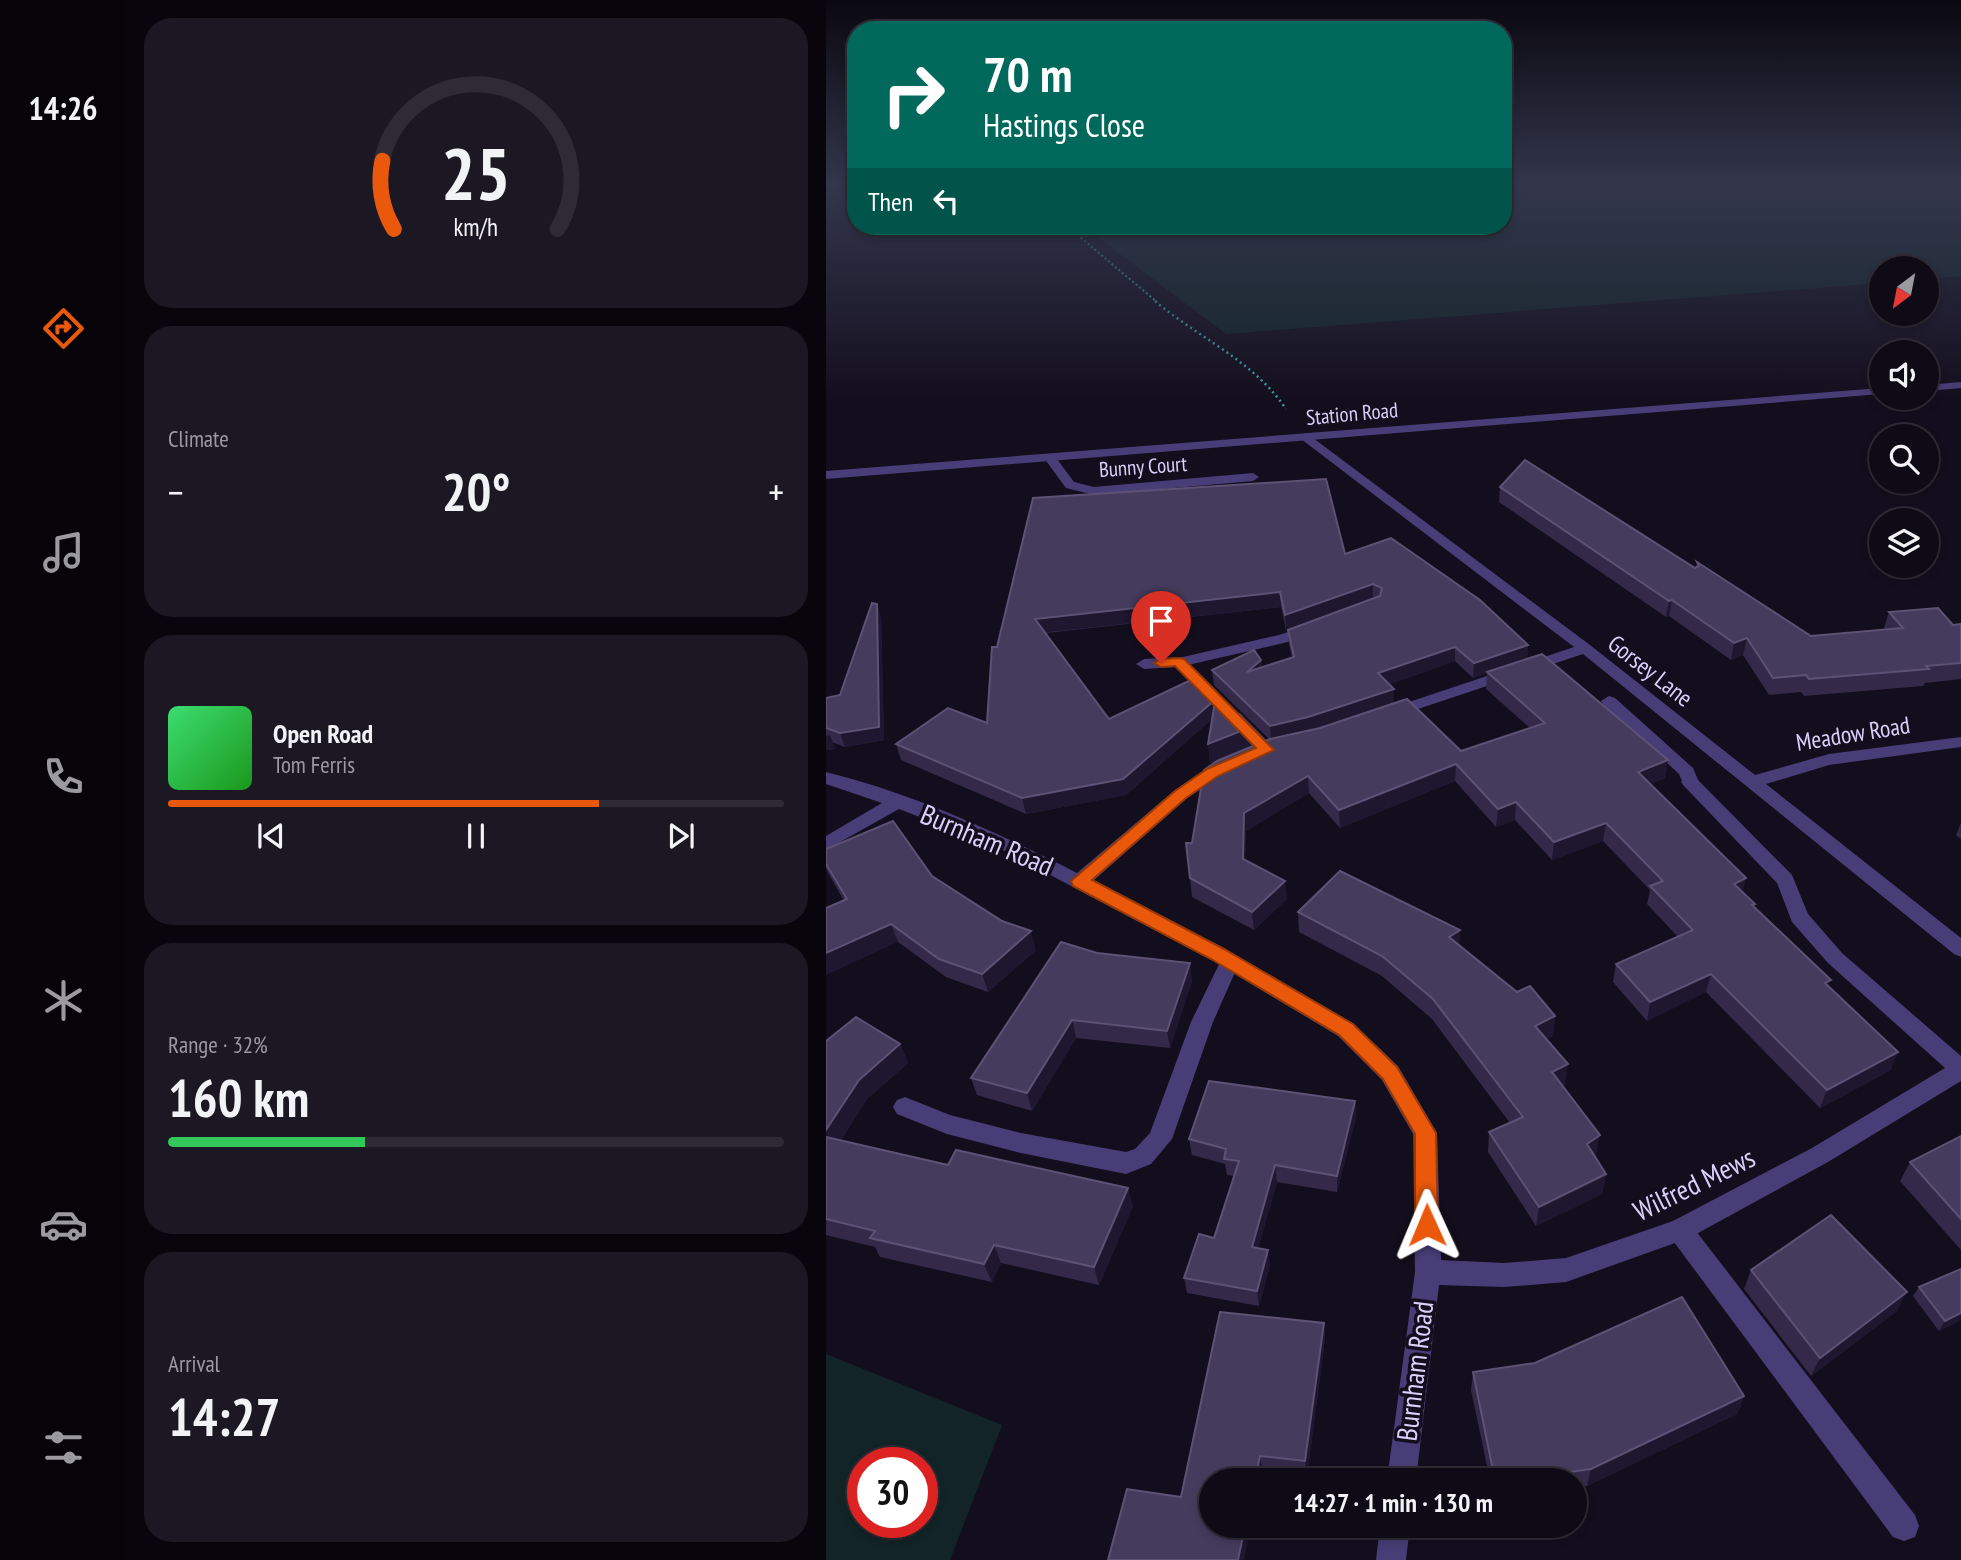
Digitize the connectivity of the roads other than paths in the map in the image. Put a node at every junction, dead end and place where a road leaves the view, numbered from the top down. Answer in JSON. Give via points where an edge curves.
{"nodes":[{"id":1,"x":1961,"y":385,"type":"edge"},
{"id":2,"x":1939,"y":387,"type":"edge"},
{"id":3,"x":1869,"y":392,"type":"edge"},
{"id":4,"x":1305,"y":437,"type":"junction"},
{"id":5,"x":1050,"y":458,"type":"junction"},
{"id":6,"x":826,"y":475,"type":"edge"},
{"id":7,"x":1253,"y":477,"type":"dead end"},
{"id":8,"x":1322,"y":624,"type":"edge"},
{"id":9,"x":1585,"y":648,"type":"junction"},
{"id":10,"x":1179,"y":662,"type":"junction"},
{"id":11,"x":1144,"y":664,"type":"dead end"},
{"id":12,"x":1609,"y":701,"type":"dead end"},
{"id":13,"x":1376,"y":718,"type":"edge"},
{"id":14,"x":1961,"y":742,"type":"edge"},
{"id":15,"x":826,"y":778,"type":"edge"},
{"id":16,"x":1754,"y":782,"type":"junction"},
{"id":17,"x":897,"y":802,"type":"junction"},
{"id":18,"x":826,"y":844,"type":"edge"},
{"id":19,"x":1080,"y":881,"type":"junction"},
{"id":20,"x":1961,"y":949,"type":"edge"},
{"id":21,"x":1230,"y":961,"type":"junction"},
{"id":22,"x":1961,"y":1070,"type":"edge"},
{"id":23,"x":905,"y":1107,"type":"dead end"},
{"id":24,"x":1680,"y":1230,"type":"junction"},
{"id":25,"x":1428,"y":1272,"type":"junction"},
{"id":26,"x":1403,"y":1468,"type":"edge"},
{"id":27,"x":1904,"y":1527,"type":"dead end"},
{"id":28,"x":1394,"y":1538,"type":"edge"},
{"id":29,"x":1391,"y":1560,"type":"edge"}],
"edges":[{"from":1,"to":2,"type":"street"},
{"from":3,"to":4,"type":"street","name":"Station Road"},
{"from":4,"to":5,"type":"street","name":"Station Road"},
{"from":4,"to":9,"type":"street","name":"Gorsey Lane"},
{"from":5,"to":6,"type":"street","name":"Station Road"},
{"from":5,"to":7,"type":"street","name":"Bunny Court","via":[[1070,485],[1094,491]]},
{"from":8,"to":10,"type":"street","via":[[1283,639]]},
{"from":9,"to":13,"type":"street"},
{"from":9,"to":16,"type":"street","name":"Gorsey Lane"},
{"from":10,"to":11,"type":"street"},
{"from":10,"to":19,"type":"street","via":[[1272,748],[1212,772]]},
{"from":12,"to":22,"type":"street","via":[[1686,772],[1690,782],[1785,880],[1799,917],[1835,958]]},
{"from":14,"to":16,"type":"street","name":"Meadow Road","via":[[1828,760]]},
{"from":15,"to":17,"type":"street","name":"Burnham Road"},
{"from":16,"to":20,"type":"street","name":"Gorsey Lane"},
{"from":17,"to":18,"type":"street"},
{"from":17,"to":19,"type":"street","name":"Burnham Road","via":[[1002,842]]},
{"from":19,"to":21,"type":"street","name":"Burnham Road"},
{"from":21,"to":23,"type":"street","via":[[1202,1022],[1160,1139],[1143,1157],[1126,1163],[1021,1143],[947,1124]]},
{"from":21,"to":25,"type":"street","name":"Burnham Road","via":[[1346,1030],[1390,1073],[1425,1133]]},
{"from":22,"to":24,"type":"street","name":"Wilfred Mews","via":[[1820,1155]]},
{"from":24,"to":25,"type":"street","name":"Wilfred Mews","via":[[1566,1270],[1504,1275]]},
{"from":24,"to":27,"type":"street"},
{"from":25,"to":26,"type":"street","name":"Burnham Road"},
{"from":28,"to":29,"type":"street"}]}
